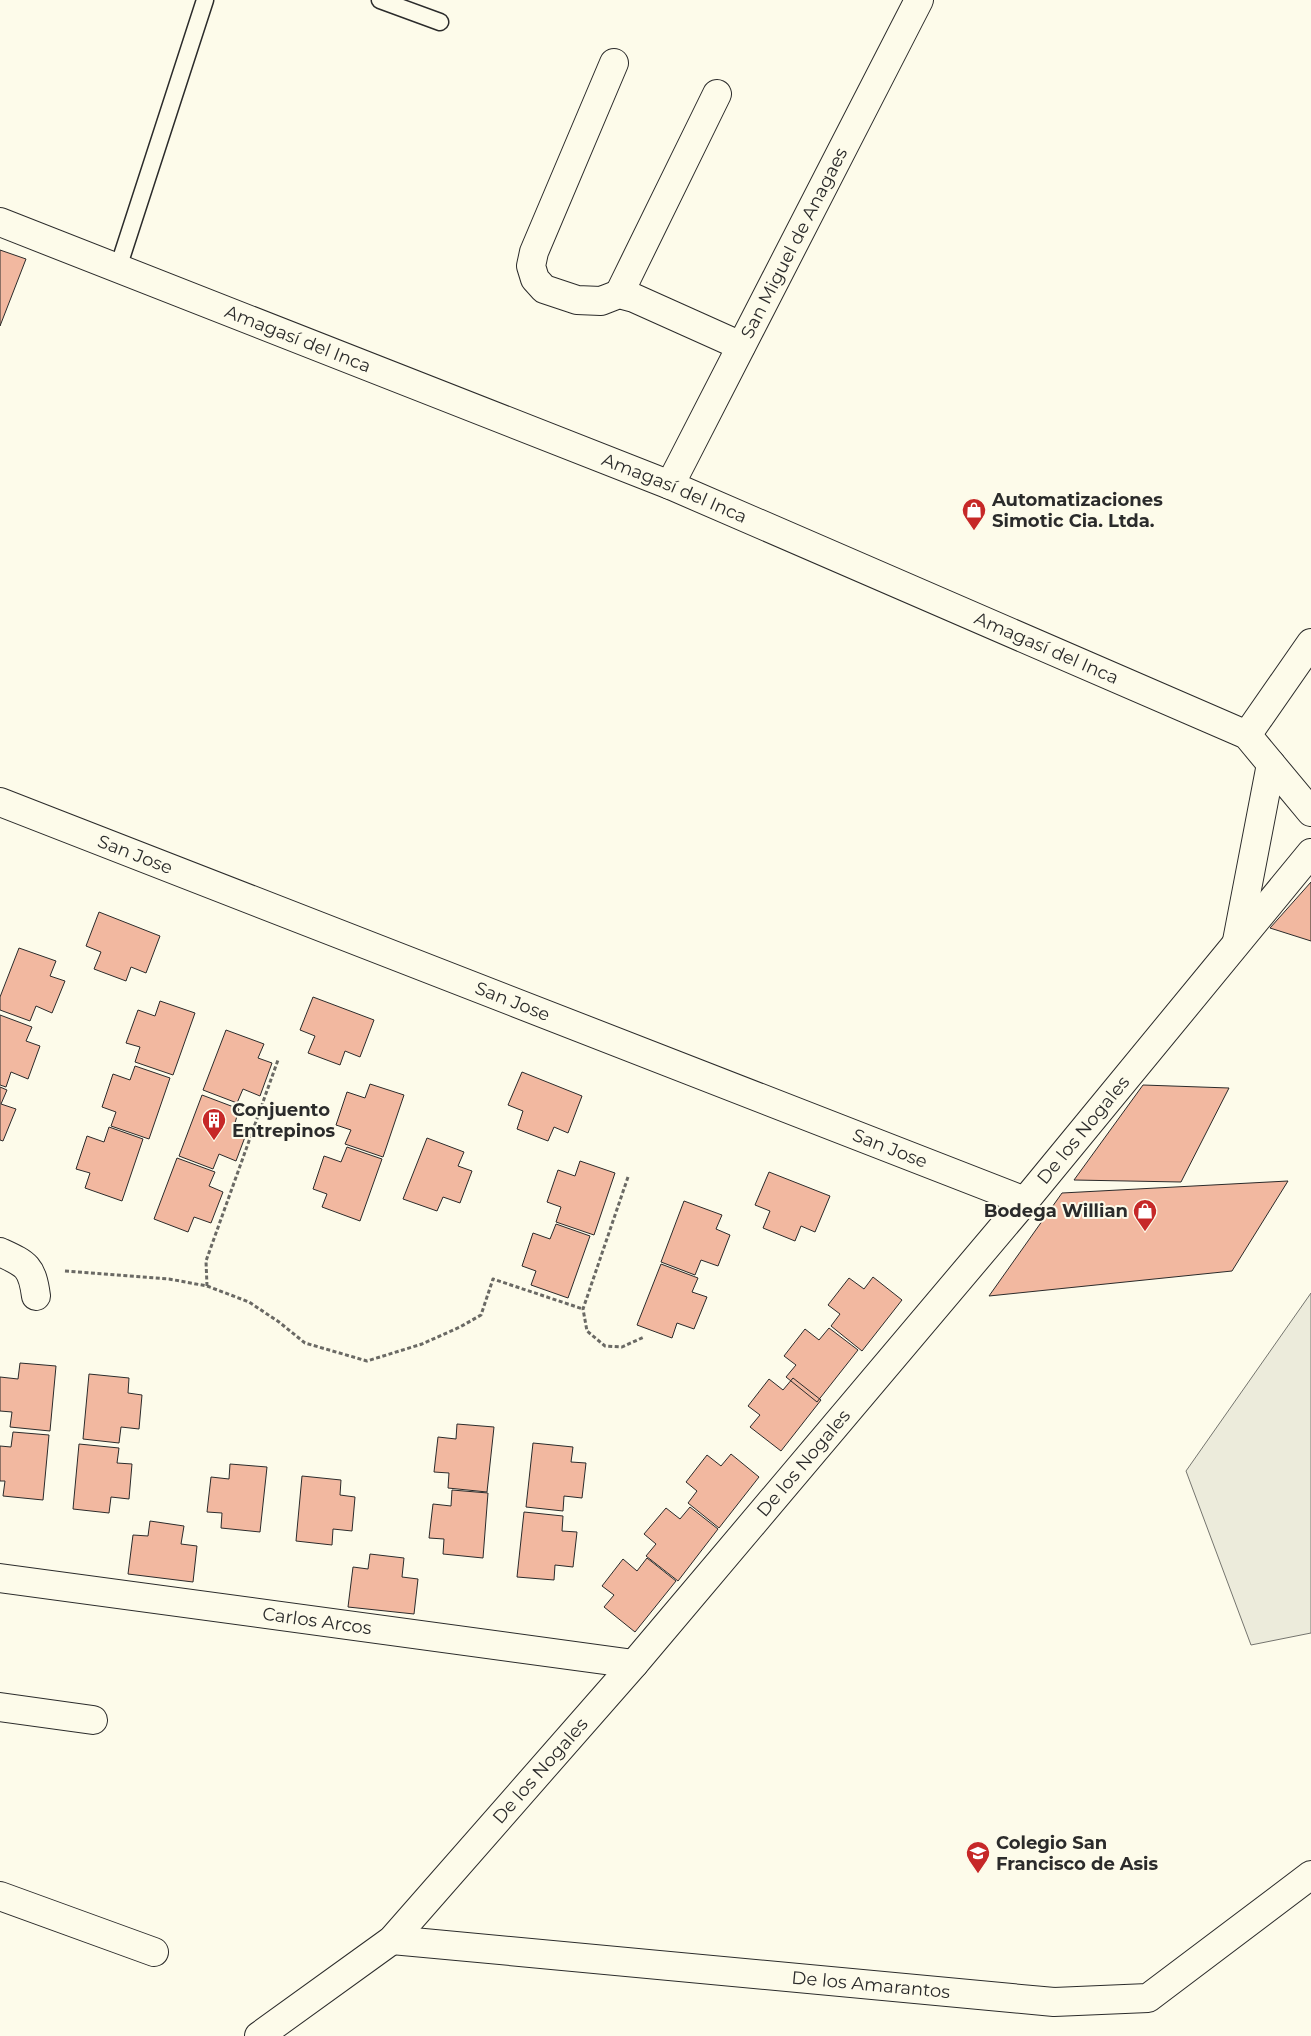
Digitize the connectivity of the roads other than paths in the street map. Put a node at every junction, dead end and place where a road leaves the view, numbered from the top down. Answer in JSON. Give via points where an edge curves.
{"nodes":[{"id":1,"x":204,"y":0,"type":"edge"},
{"id":2,"x":380,"y":0,"type":"edge"},
{"id":3,"x":919,"y":0,"type":"edge"},
{"id":4,"x":440,"y":22,"type":"dead end"},
{"id":5,"x":614,"y":63,"type":"dead end"},
{"id":6,"x":718,"y":94,"type":"dead end"},
{"id":7,"x":0,"y":222,"type":"edge"},
{"id":8,"x":118,"y":268,"type":"junction"},
{"id":9,"x":619,"y":294,"type":"junction"},
{"id":10,"x":741,"y":346,"type":"junction"},
{"id":11,"x":670,"y":485,"type":"junction"},
{"id":12,"x":1311,"y":643,"type":"edge"},
{"id":13,"x":1247,"y":735,"type":"junction"},
{"id":14,"x":1271,"y":764,"type":"junction"},
{"id":15,"x":2,"y":808,"type":"edge"},
{"id":16,"x":1311,"y":812,"type":"edge"},
{"id":17,"x":1311,"y":853,"type":"edge"},
{"id":18,"x":1236,"y":944,"type":"junction"},
{"id":19,"x":1025,"y":1201,"type":"junction"},
{"id":20,"x":0,"y":1252,"type":"edge"},
{"id":21,"x":35,"y":1287,"type":"road end"},
{"id":22,"x":0,"y":1578,"type":"edge"},
{"id":23,"x":634,"y":1664,"type":"junction"},
{"id":24,"x":0,"y":1706,"type":"edge"},
{"id":25,"x":93,"y":1720,"type":"dead end"},
{"id":26,"x":1311,"y":1875,"type":"edge"},
{"id":27,"x":0,"y":1896,"type":"edge"},
{"id":28,"x":392,"y":1940,"type":"junction"},
{"id":29,"x":154,"y":1952,"type":"dead end"},
{"id":30,"x":259,"y":2036,"type":"edge"}],
"edges":[{"from":1,"to":8,"type":"lane"},
{"from":2,"to":4,"type":"lane"},
{"from":3,"to":10,"type":"street","name":"San Miguel de Anagaes"},
{"from":5,"to":9,"type":"street","via":[[534,252],[531,266],[535,279],[544,289],[577,300],[601,301]]},
{"from":6,"to":9,"type":"street"},
{"from":7,"to":8,"type":"street","name":"Amagasí del Inca"},
{"from":8,"to":11,"type":"street","name":"Amagasí del Inca"},
{"from":9,"to":10,"type":"street"},
{"from":10,"to":11,"type":"street","name":"San Miguel de Anagaes"},
{"from":11,"to":13,"type":"street","name":"Amagasí del Inca"},
{"from":12,"to":13,"type":"street"},
{"from":13,"to":14,"type":"street","name":"Amagasí del Inca"},
{"from":14,"to":16,"type":"street","name":"Amagasí del Inca"},
{"from":14,"to":18,"type":"street"},
{"from":15,"to":19,"type":"street","name":"San Jose"},
{"from":17,"to":18,"type":"street","name":"De los Nogales"},
{"from":18,"to":19,"type":"street","name":"De los Nogales"},
{"from":19,"to":23,"type":"street","name":"De los Nogales"},
{"from":20,"to":21,"type":"street","via":[[24,1264]]},
{"from":22,"to":23,"type":"street","name":"Carlos Arcos"},
{"from":23,"to":28,"type":"street","name":"De los Nogales"},
{"from":24,"to":25,"type":"street"},
{"from":26,"to":28,"type":"street","name":"De los Amarantos","via":[[1148,1998],[1054,2002]]},
{"from":27,"to":29,"type":"street"},
{"from":28,"to":30,"type":"street","name":"De los Nogales"}]}
